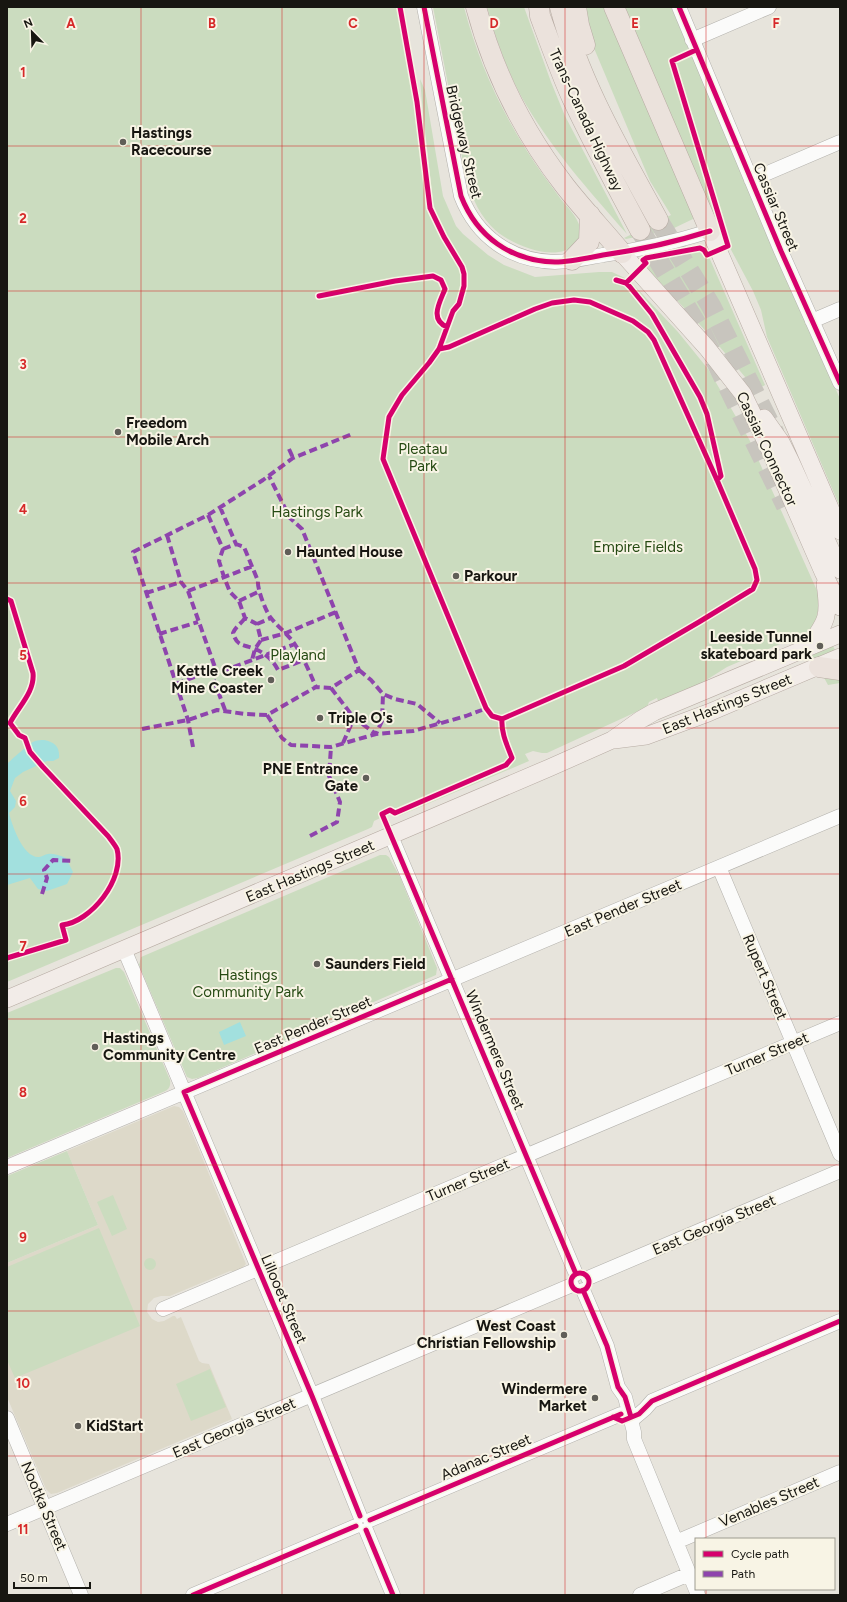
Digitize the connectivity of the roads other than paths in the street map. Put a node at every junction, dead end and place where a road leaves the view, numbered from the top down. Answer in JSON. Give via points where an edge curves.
{"nodes":[{"id":1,"x":424,"y":7,"type":"edge"},
{"id":2,"x":476,"y":7,"type":"edge"},
{"id":3,"x":560,"y":7,"type":"edge"},
{"id":4,"x":576,"y":7,"type":"edge"},
{"id":5,"x":614,"y":7,"type":"edge"},
{"id":6,"x":678,"y":7,"type":"edge"},
{"id":7,"x":769,"y":7,"type":"edge"},
{"id":8,"x":538,"y":10,"type":"edge"},
{"id":9,"x":692,"y":40,"type":"junction"},
{"id":10,"x":840,"y":142,"type":"edge"},
{"id":11,"x":623,"y":156,"type":"junction"},
{"id":12,"x":751,"y":180,"type":"junction"},
{"id":13,"x":590,"y":215,"type":"junction"},
{"id":14,"x":658,"y":220,"type":"tunnel mouth"},
{"id":15,"x":640,"y":230,"type":"tunnel mouth"},
{"id":16,"x":710,"y":231,"type":"junction"},
{"id":17,"x":622,"y":253,"type":"junction"},
{"id":18,"x":572,"y":260,"type":"junction"},
{"id":19,"x":840,"y":309,"type":"edge"},
{"id":20,"x":812,"y":321,"type":"junction"},
{"id":21,"x":840,"y":383,"type":"edge"},
{"id":22,"x":743,"y":394,"type":"junction"},
{"id":23,"x":840,"y":531,"type":"edge"},
{"id":24,"x":840,"y":570,"type":"edge"},
{"id":25,"x":823,"y":572,"type":"junction"},
{"id":26,"x":840,"y":607,"type":"edge"},
{"id":27,"x":840,"y":634,"type":"edge"},
{"id":28,"x":809,"y":646,"type":"junction"},
{"id":29,"x":840,"y":658,"type":"edge"},
{"id":30,"x":819,"y":667,"type":"junction"},
{"id":31,"x":840,"y":670,"type":"edge"},
{"id":32,"x":612,"y":740,"type":"junction"},
{"id":33,"x":840,"y":816,"type":"edge"},
{"id":34,"x":391,"y":836,"type":"junction"},
{"id":35,"x":719,"y":867,"type":"junction"},
{"id":36,"x":124,"y":949,"type":"junction"},
{"id":37,"x":452,"y":979,"type":"junction"},
{"id":38,"x":7,"y":999,"type":"edge"},
{"id":39,"x":840,"y":1023,"type":"edge"},
{"id":40,"x":793,"y":1043,"type":"junction"},
{"id":41,"x":184,"y":1092,"type":"junction"},
{"id":42,"x":840,"y":1154,"type":"edge"},
{"id":43,"x":526,"y":1155,"type":"junction"},
{"id":44,"x":7,"y":1167,"type":"edge"},
{"id":45,"x":840,"y":1171,"type":"edge"},
{"id":46,"x":258,"y":1268,"type":"junction"},
{"id":47,"x":580,"y":1282,"type":"junction"},
{"id":48,"x":163,"y":1309,"type":"dead end"},
{"id":49,"x":840,"y":1321,"type":"edge"},
{"id":50,"x":618,"y":1387,"type":"junction"},
{"id":51,"x":312,"y":1396,"type":"junction"},
{"id":52,"x":626,"y":1400,"type":"junction"},
{"id":53,"x":652,"y":1401,"type":"junction"},
{"id":54,"x":626,"y":1417,"type":"junction"},
{"id":55,"x":7,"y":1418,"type":"edge"},
{"id":56,"x":840,"y":1472,"type":"edge"},
{"id":57,"x":45,"y":1508,"type":"junction"},
{"id":58,"x":363,"y":1523,"type":"junction"},
{"id":59,"x":7,"y":1524,"type":"edge"},
{"id":60,"x":676,"y":1542,"type":"junction"},
{"id":61,"x":689,"y":1574,"type":"junction"},
{"id":62,"x":695,"y":1588,"type":"edge"},
{"id":63,"x":81,"y":1595,"type":"edge"},
{"id":64,"x":193,"y":1595,"type":"edge"},
{"id":65,"x":392,"y":1595,"type":"edge"},
{"id":66,"x":640,"y":1595,"type":"edge"}],
"edges":[{"from":1,"to":18,"type":"street","name":"Bridgeway Street","via":[[456,173],[466,209],[490,239],[513,253],[538,260]]},
{"from":2,"to":13,"type":"highway","via":[[494,64],[511,100],[564,185]]},
{"from":3,"to":11,"type":"highway","name":"Trans-Canada Highway","via":[[578,61]]},
{"from":4,"to":11,"type":"highway","via":[[590,61]]},
{"from":5,"to":16,"type":"highway"},
{"from":6,"to":9,"type":"street","name":"Cassiar Street"},
{"from":7,"to":9,"type":"street"},
{"from":8,"to":15,"type":"highway","name":"Trans-Canada Highway","via":[[573,99]]},
{"from":9,"to":12,"type":"street","name":"Cassiar Street"},
{"from":10,"to":12,"type":"street"},
{"from":11,"to":14,"type":"highway","name":"Trans-Canada Highway"},
{"from":12,"to":20,"type":"street","name":"Cassiar Street"},
{"from":13,"to":17,"type":"highway"},
{"from":13,"to":18,"type":"highway","via":[[589,242]]},
{"from":16,"to":17,"type":"street","name":"Bridgeway Street"},
{"from":16,"to":23,"type":"main road"},
{"from":17,"to":18,"type":"street","name":"Bridgeway Street"},
{"from":17,"to":22,"type":"main road","name":"Cassiar Connector","via":[[707,348]]},
{"from":19,"to":20,"type":"street"},
{"from":20,"to":21,"type":"street","name":"Cassiar Street"},
{"from":22,"to":24,"type":"main road","via":[[784,448]]},
{"from":22,"to":25,"type":"main road","name":"Cassiar Connector"},
{"from":25,"to":26,"type":"main road","name":"Cassiar Connector"},
{"from":25,"to":28,"type":"main road","via":[[828,601],[826,618]]},
{"from":27,"to":28,"type":"main road","name":"East Hastings Street"},
{"from":28,"to":32,"type":"main road","name":"East Hastings Street","via":[[654,712]]},
{"from":29,"to":30,"type":"main road","name":"East Hastings Street"},
{"from":30,"to":31,"type":"highway"},
{"from":30,"to":32,"type":"main road","name":"East Hastings Street","via":[[646,736]]},
{"from":32,"to":34,"type":"main road","name":"East Hastings Street"},
{"from":33,"to":35,"type":"street","name":"East Pender Street"},
{"from":34,"to":36,"type":"main road","name":"East Hastings Street"},
{"from":34,"to":37,"type":"street","name":"Windermere Street"},
{"from":35,"to":37,"type":"street","name":"East Pender Street"},
{"from":35,"to":40,"type":"street","name":"Rupert Street"},
{"from":36,"to":38,"type":"main road","name":"East Hastings Street"},
{"from":36,"to":41,"type":"street","name":"Lillooet Street"},
{"from":37,"to":41,"type":"street","name":"East Pender Street"},
{"from":37,"to":43,"type":"street","name":"Windermere Street"},
{"from":39,"to":40,"type":"street","name":"Turner Street"},
{"from":40,"to":42,"type":"street","name":"Rupert Street"},
{"from":40,"to":43,"type":"street","name":"Turner Street"},
{"from":41,"to":44,"type":"street","name":"East Pender Street"},
{"from":41,"to":46,"type":"street","name":"Lillooet Street"},
{"from":43,"to":46,"type":"street","name":"Turner Street"},
{"from":43,"to":47,"type":"street","name":"Windermere Street"},
{"from":45,"to":47,"type":"street","name":"East Georgia Street"},
{"from":46,"to":48,"type":"street","name":"Turner Street"},
{"from":46,"to":51,"type":"street","name":"Lillooet Street"},
{"from":47,"to":50,"type":"street","name":"Windermere Street","via":[[610,1354]]},
{"from":47,"to":51,"type":"street","name":"East Georgia Street"},
{"from":49,"to":53,"type":"street","name":"Adanac Street"},
{"from":50,"to":52,"type":"street","name":"Windermere Street"},
{"from":50,"to":54,"type":"street","name":"Windermere Street","via":[[616,1394]]},
{"from":51,"to":57,"type":"street","name":"East Georgia Street"},
{"from":51,"to":58,"type":"street","name":"Lillooet Street"},
{"from":52,"to":53,"type":"street","name":"Adanac Street"},
{"from":52,"to":54,"type":"street","name":"Windermere Street"},
{"from":53,"to":54,"type":"street","name":"Adanac Street","via":[[645,1409]]},
{"from":54,"to":58,"type":"street","name":"Adanac Street"},
{"from":54,"to":60,"type":"street","name":"Windermere Street"},
{"from":55,"to":57,"type":"street","name":"Nootka Street"},
{"from":56,"to":60,"type":"street","name":"Venables Street"},
{"from":57,"to":59,"type":"street","name":"East Georgia Street"},
{"from":57,"to":63,"type":"street","name":"Nootka Street"},
{"from":58,"to":64,"type":"street","name":"Adanac Street"},
{"from":58,"to":65,"type":"street","name":"Lillooet Street"},
{"from":60,"to":61,"type":"street","name":"Windermere Street"},
{"from":61,"to":62,"type":"street","name":"Windermere Street"},
{"from":61,"to":66,"type":"street"}]}
